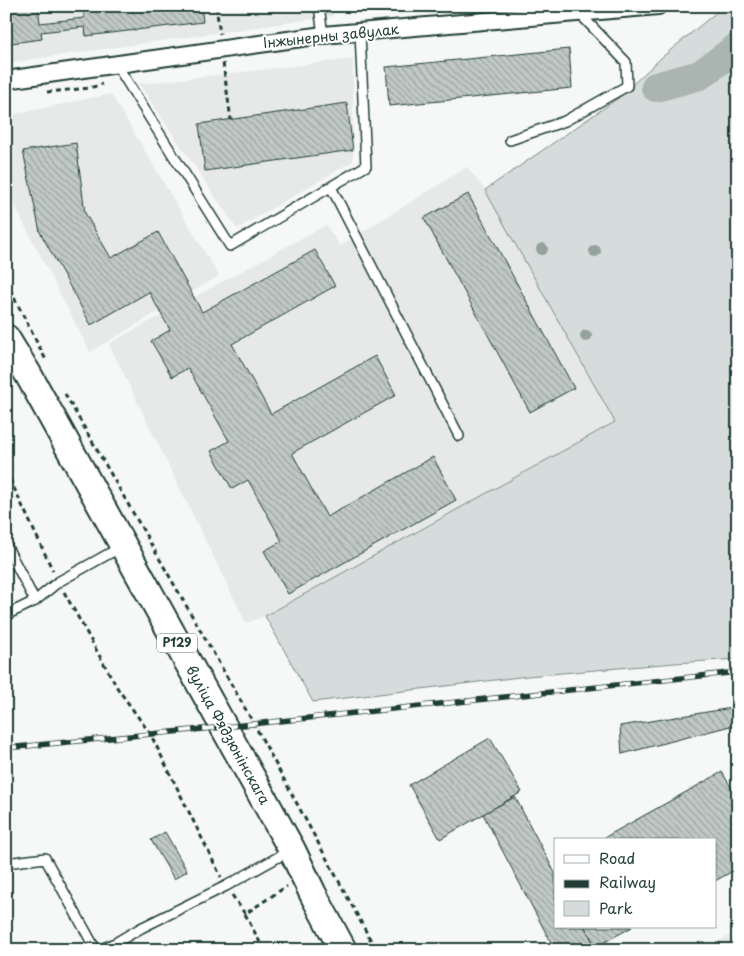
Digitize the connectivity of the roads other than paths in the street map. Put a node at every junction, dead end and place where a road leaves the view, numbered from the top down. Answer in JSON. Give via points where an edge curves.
{"nodes":[{"id":1,"x":319,"y":6,"type":"edge"},
{"id":2,"x":658,"y":6,"type":"edge"},
{"id":3,"x":580,"y":13,"type":"junction"},
{"id":4,"x":360,"y":32,"type":"junction"},
{"id":5,"x":324,"y":35,"type":"junction"},
{"id":6,"x":116,"y":64,"type":"junction"},
{"id":7,"x":6,"y":80,"type":"edge"},
{"id":8,"x":510,"y":140,"type":"dead end"},
{"id":9,"x":331,"y":187,"type":"junction"},
{"id":10,"x":6,"y":338,"type":"edge"},
{"id":11,"x":459,"y":436,"type":"dead end"},
{"id":12,"x":6,"y":545,"type":"edge"},
{"id":13,"x":123,"y":546,"type":"junction"},
{"id":14,"x":35,"y":601,"type":"junction"},
{"id":15,"x":6,"y":615,"type":"edge"},
{"id":16,"x":292,"y":850,"type":"junction"},
{"id":17,"x":6,"y":863,"type":"edge"},
{"id":18,"x":97,"y":950,"type":"edge"},
{"id":19,"x":344,"y":950,"type":"edge"}],
"edges":[{"from":1,"to":5,"type":"lane"},
{"from":2,"to":3,"type":"street","name":"Інжынерны завулак"},
{"from":3,"to":4,"type":"street","name":"Інжынерны завулак"},
{"from":3,"to":8,"type":"lane","via":[[626,62],[627,86],[565,121]]},
{"from":4,"to":5,"type":"street","name":"Інжынерны завулак"},
{"from":4,"to":9,"type":"lane","via":[[366,166]]},
{"from":5,"to":6,"type":"street","name":"Інжынерны завулак"},
{"from":6,"to":7,"type":"street","name":"Інжынерны завулак"},
{"from":6,"to":9,"type":"lane","via":[[230,246]]},
{"from":9,"to":11,"type":"lane"},
{"from":10,"to":13,"type":"main road","name":"вуліца Фядзюнінскага","number":"Р129"},
{"from":12,"to":14,"type":"lane"},
{"from":13,"to":14,"type":"lane","via":[[58,582]]},
{"from":13,"to":16,"type":"main road","name":"вуліца Фядзюнінскага","number":"Р129"},
{"from":14,"to":15,"type":"lane"},
{"from":16,"to":18,"type":"lane"},
{"from":16,"to":19,"type":"main road","name":"вуліца Фядзюнінскага","number":"Р129","via":[[312,894]]},
{"from":17,"to":18,"type":"lane","via":[[45,858]]}]}
